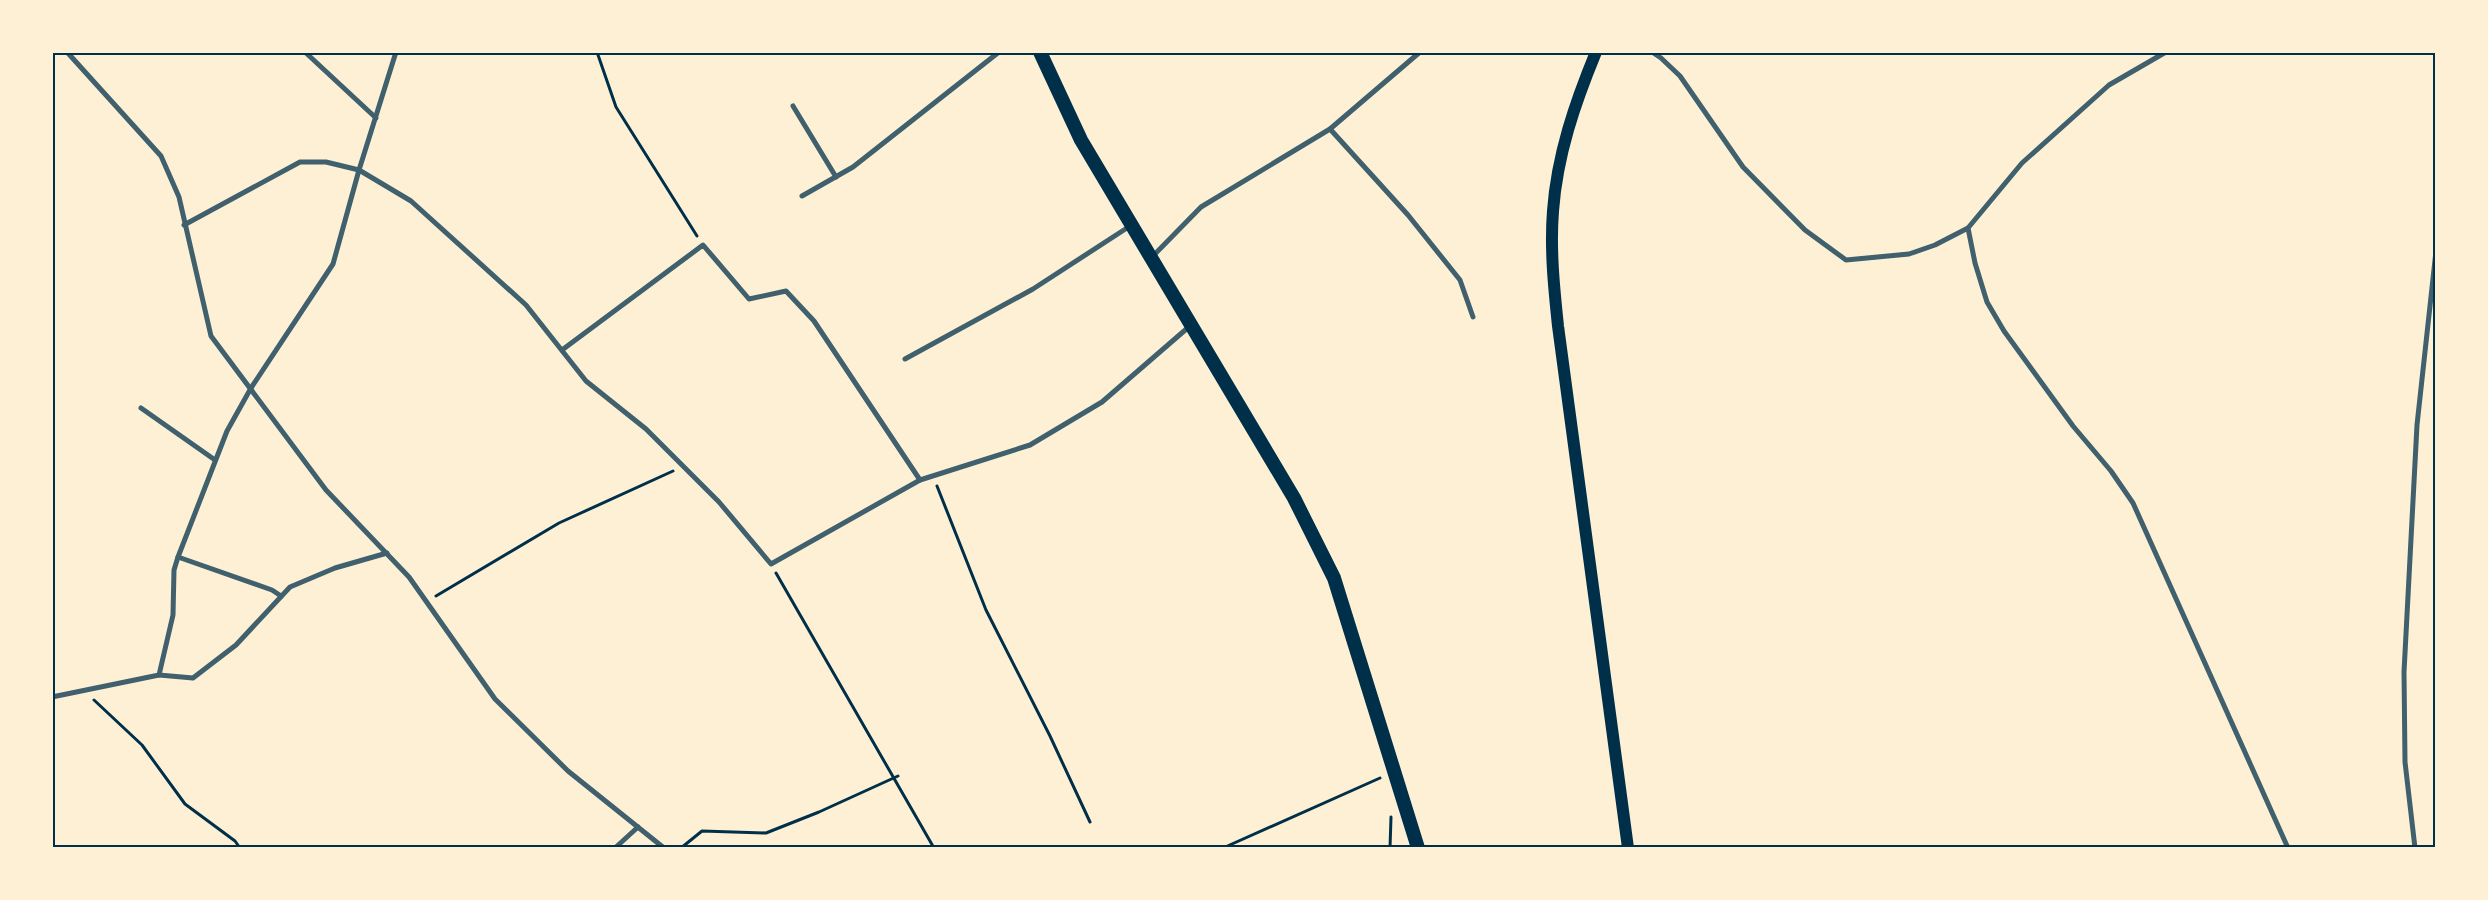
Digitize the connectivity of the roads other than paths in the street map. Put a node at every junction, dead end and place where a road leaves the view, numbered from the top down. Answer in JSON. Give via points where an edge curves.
{"nodes":[{"id":1,"x":68,"y":52,"type":"edge"},
{"id":2,"x":305,"y":52,"type":"edge"},
{"id":3,"x":396,"y":52,"type":"edge"},
{"id":4,"x":999,"y":52,"type":"edge"},
{"id":5,"x":1040,"y":52,"type":"edge"},
{"id":6,"x":1420,"y":52,"type":"edge"},
{"id":7,"x":1596,"y":52,"type":"edge"},
{"id":8,"x":1652,"y":52,"type":"edge"},
{"id":9,"x":2166,"y":52,"type":"edge"},
{"id":10,"x":793,"y":106,"type":"dead end"},
{"id":11,"x":376,"y":118,"type":"junction"},
{"id":12,"x":1330,"y":129,"type":"junction"},
{"id":13,"x":359,"y":170,"type":"junction"},
{"id":14,"x":836,"y":177,"type":"junction"},
{"id":15,"x":802,"y":196,"type":"dead end"},
{"id":16,"x":184,"y":225,"type":"junction"},
{"id":17,"x":1132,"y":225,"type":"junction"},
{"id":18,"x":1968,"y":228,"type":"junction"},
{"id":19,"x":2436,"y":251,"type":"edge"},
{"id":20,"x":1151,"y":258,"type":"junction"},
{"id":21,"x":1473,"y":317,"type":"dead end"},
{"id":22,"x":1192,"y":325,"type":"junction"},
{"id":23,"x":562,"y":350,"type":"junction"},
{"id":24,"x":905,"y":359,"type":"dead end"},
{"id":25,"x":251,"y":388,"type":"junction"},
{"id":26,"x":141,"y":408,"type":"dead end"},
{"id":27,"x":215,"y":460,"type":"junction"},
{"id":28,"x":920,"y":480,"type":"junction"},
{"id":29,"x":386,"y":553,"type":"junction"},
{"id":30,"x":178,"y":557,"type":"junction"},
{"id":31,"x":281,"y":596,"type":"junction"},
{"id":32,"x":159,"y":676,"type":"junction"},
{"id":33,"x":52,"y":698,"type":"edge"},
{"id":34,"x":638,"y":827,"type":"junction"},
{"id":35,"x":615,"y":848,"type":"edge"},
{"id":36,"x":664,"y":848,"type":"edge"},
{"id":37,"x":1418,"y":848,"type":"edge"},
{"id":38,"x":1628,"y":848,"type":"edge"},
{"id":39,"x":2288,"y":848,"type":"edge"},
{"id":40,"x":2415,"y":848,"type":"edge"}],
"edges":[{"from":1,"to":16,"type":"street","via":[[160,156],[179,196]]},
{"from":2,"to":11,"type":"street"},
{"from":3,"to":11,"type":"street"},
{"from":4,"to":14,"type":"street"},
{"from":5,"to":17,"type":"highway","via":[[1080,140]]},
{"from":6,"to":12,"type":"street"},
{"from":7,"to":38,"type":"main road","via":[[1566,132],[1557,177],[1553,212],[1554,279]]},
{"from":8,"to":18,"type":"street","via":[[1680,76],[1743,167],[1805,230],[1846,260],[1908,254]]},
{"from":9,"to":18,"type":"street","via":[[2109,85],[2022,163]]},
{"from":10,"to":14,"type":"street"},
{"from":11,"to":13,"type":"street"},
{"from":12,"to":20,"type":"street","via":[[1201,207]]},
{"from":12,"to":21,"type":"street","via":[[1460,280]]},
{"from":13,"to":16,"type":"street","via":[[326,162],[300,162]]},
{"from":13,"to":23,"type":"street","via":[[411,200],[526,305]]},
{"from":13,"to":25,"type":"street","via":[[333,264]]},
{"from":14,"to":15,"type":"street"},
{"from":16,"to":25,"type":"street","via":[[211,336]]},
{"from":17,"to":20,"type":"highway"},
{"from":17,"to":24,"type":"street","via":[[1033,289]]},
{"from":18,"to":39,"type":"street","via":[[1974,263],[1995,317],[2072,426],[2111,471],[2133,503]]},
{"from":19,"to":40,"type":"street","via":[[2417,425],[2404,672],[2406,762]]},
{"from":20,"to":22,"type":"highway"},
{"from":22,"to":28,"type":"street","via":[[1102,402],[1030,445]]},
{"from":22,"to":37,"type":"highway","via":[[1294,498],[1322,553],[1348,620]]},
{"from":23,"to":28,"type":"street","via":[[586,381],[646,429],[719,502],[771,564]]},
{"from":23,"to":28,"type":"street","via":[[703,245],[749,299],[786,291],[814,321]]},
{"from":25,"to":27,"type":"street"},
{"from":25,"to":29,"type":"street","via":[[326,490]]},
{"from":26,"to":27,"type":"street"},
{"from":27,"to":30,"type":"street"},
{"from":29,"to":31,"type":"street","via":[[335,568],[290,587]]},
{"from":29,"to":34,"type":"street","via":[[409,577],[495,699],[568,771]]},
{"from":30,"to":31,"type":"street"},
{"from":30,"to":32,"type":"street","via":[[174,570],[174,615]]},
{"from":31,"to":32,"type":"street","via":[[236,644],[193,678]]},
{"from":32,"to":33,"type":"street"},
{"from":34,"to":35,"type":"street"},
{"from":34,"to":36,"type":"street"}]}
